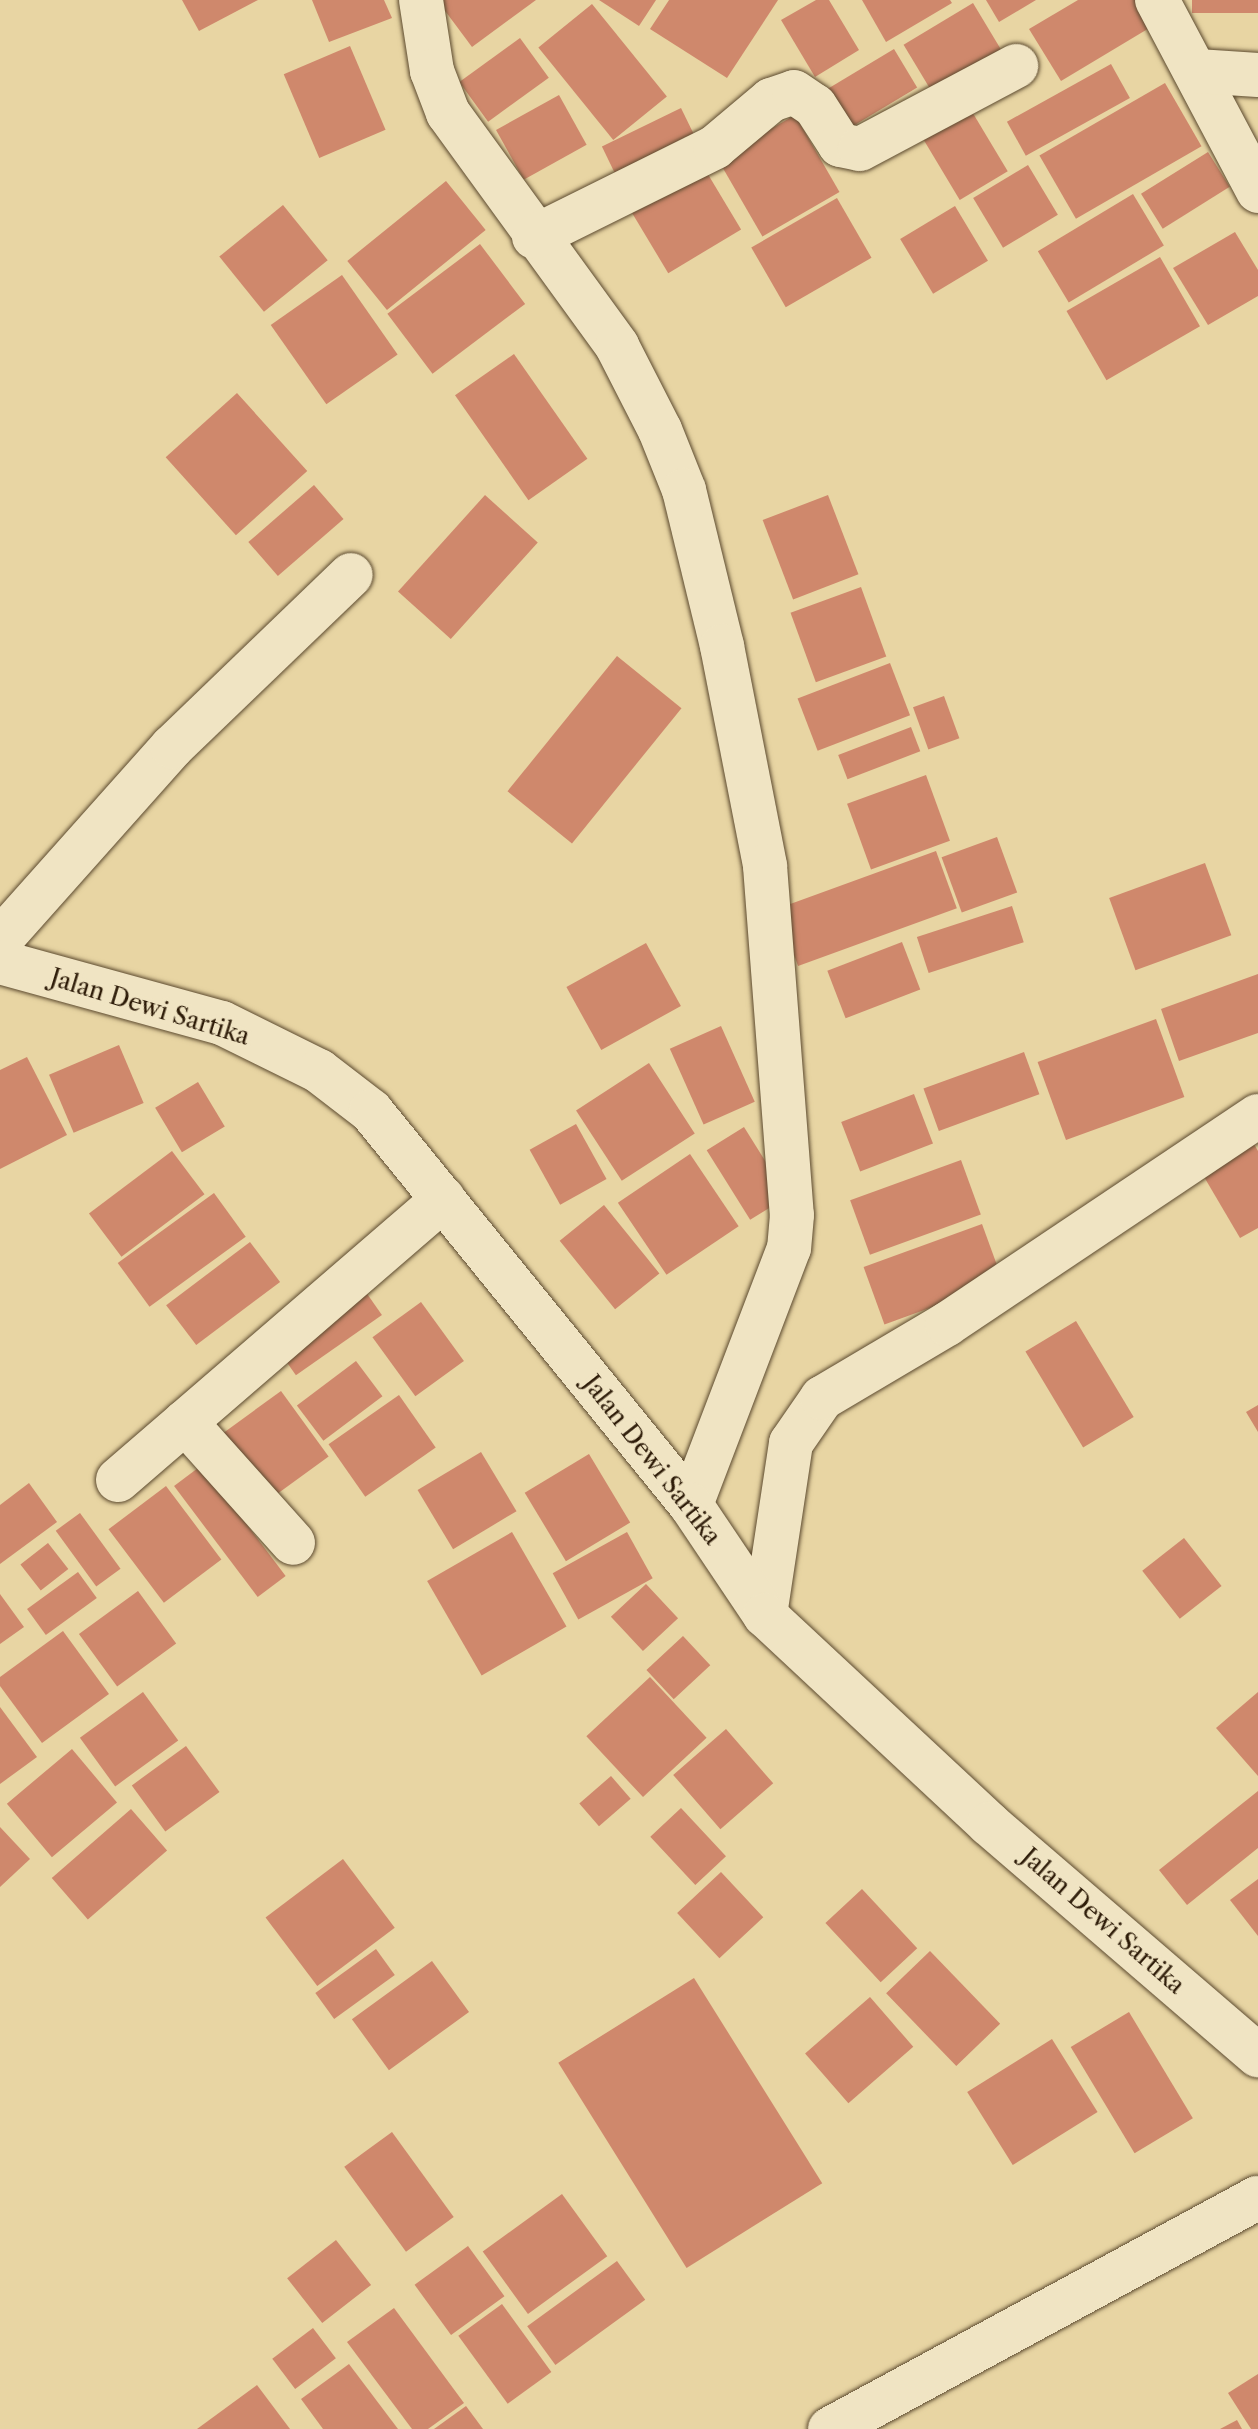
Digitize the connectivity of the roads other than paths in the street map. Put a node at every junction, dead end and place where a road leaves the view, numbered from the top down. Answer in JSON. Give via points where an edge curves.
{"nodes":[{"id":1,"x":421,"y":0,"type":"edge"},
{"id":2,"x":1157,"y":0,"type":"edge"},
{"id":3,"x":1016,"y":66,"type":"dead end"},
{"id":4,"x":1197,"y":71,"type":"junction"},
{"id":5,"x":1258,"y":75,"type":"edge"},
{"id":6,"x":1258,"y":191,"type":"edge"},
{"id":7,"x":534,"y":237,"type":"junction"},
{"id":8,"x":351,"y":575,"type":"dead end"},
{"id":9,"x":0,"y":940,"type":"edge"},
{"id":10,"x":0,"y":962,"type":"edge"},
{"id":11,"x":1258,"y":1116,"type":"edge"},
{"id":12,"x":443,"y":1199,"type":"junction"},
{"id":13,"x":185,"y":1422,"type":"junction"},
{"id":14,"x":118,"y":1480,"type":"dead end"},
{"id":15,"x":691,"y":1505,"type":"junction"},
{"id":16,"x":293,"y":1543,"type":"dead end"},
{"id":17,"x":765,"y":1615,"type":"junction"},
{"id":18,"x":1258,"y":2055,"type":"edge"},
{"id":19,"x":1258,"y":2198,"type":"edge"},
{"id":20,"x":830,"y":2429,"type":"edge"}],
"edges":[{"from":1,"to":7,"type":"street","via":[[432,71],[448,113]]},
{"from":2,"to":4,"type":"street"},
{"from":3,"to":7,"type":"street","via":[[860,149],[840,145],[815,106],[794,92],[771,100],[715,147]]},
{"from":4,"to":5,"type":"street"},
{"from":4,"to":6,"type":"street"},
{"from":7,"to":15,"type":"street","via":[[617,346],[684,490],[722,646],[765,866],[792,1215],[789,1248]]},
{"from":8,"to":9,"type":"street","via":[[172,747]]},
{"from":10,"to":12,"type":"street","name":"Jalan Dewi Sartika","via":[[222,1023],[295,1058],[371,1111]]},
{"from":11,"to":17,"type":"street","via":[[947,1324],[822,1398],[791,1443]]},
{"from":12,"to":13,"type":"street"},
{"from":12,"to":15,"type":"street","name":"Jalan Dewi Sartika"},
{"from":13,"to":14,"type":"street"},
{"from":13,"to":16,"type":"street"},
{"from":15,"to":17,"type":"street","name":"Jalan Dewi Sartika"},
{"from":17,"to":18,"type":"street","name":"Jalan Dewi Sartika","via":[[989,1824]]},
{"from":19,"to":20,"type":"street"}]}
